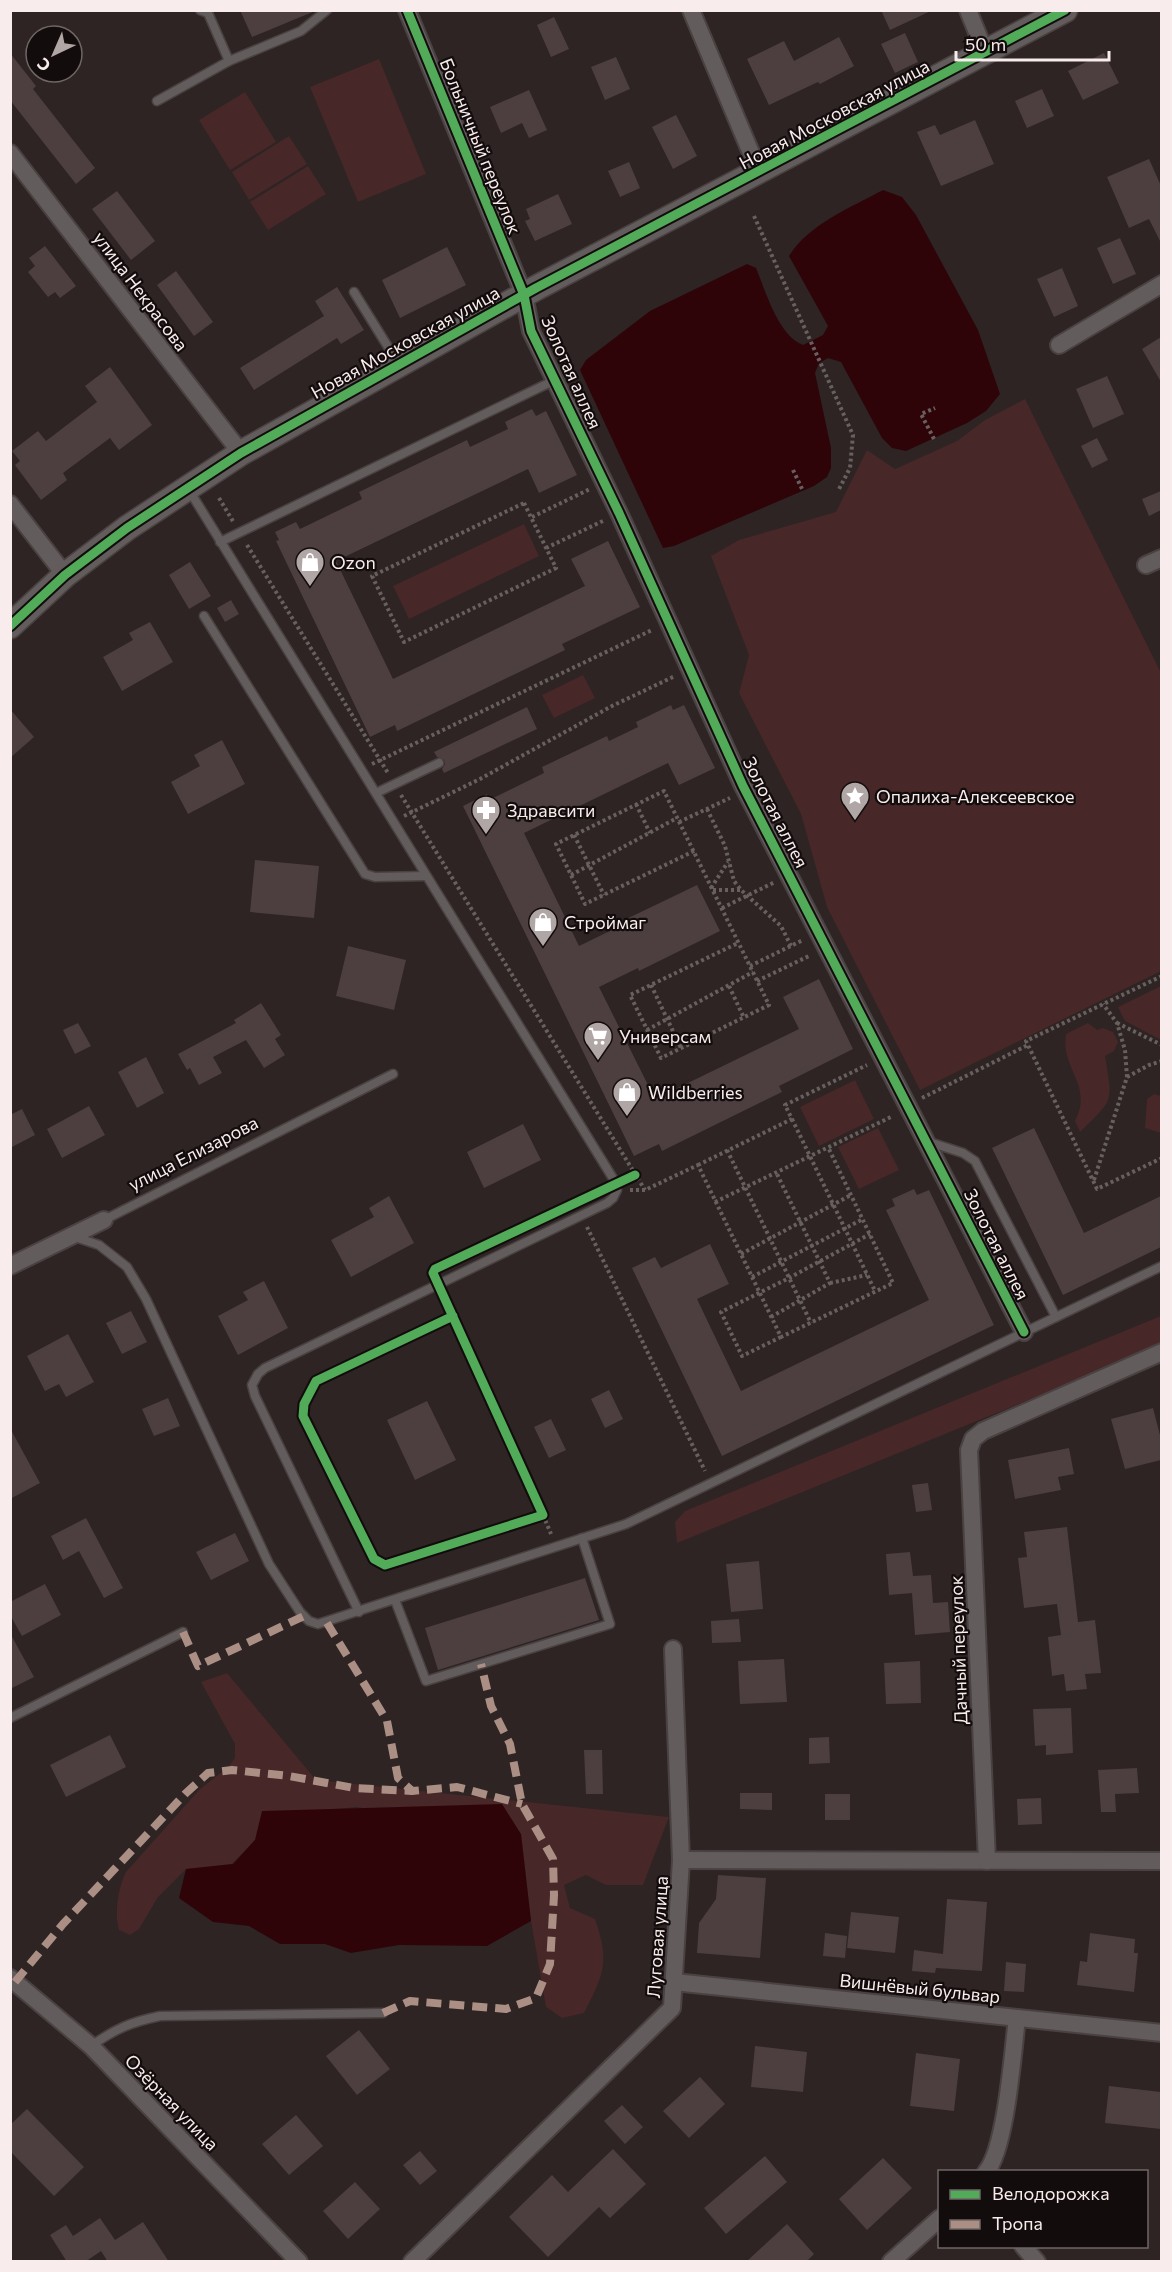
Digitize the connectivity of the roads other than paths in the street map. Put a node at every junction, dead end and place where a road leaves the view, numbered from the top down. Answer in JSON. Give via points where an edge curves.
{"nodes":[{"id":1,"x":200,"y":10,"type":"edge"},
{"id":2,"x":327,"y":10,"type":"edge"},
{"id":3,"x":407,"y":10,"type":"edge"},
{"id":4,"x":691,"y":10,"type":"edge"},
{"id":5,"x":968,"y":10,"type":"edge"},
{"id":6,"x":1065,"y":10,"type":"edge"},
{"id":7,"x":985,"y":52,"type":"junction"},
{"id":8,"x":228,"y":61,"type":"junction"},
{"id":9,"x":158,"y":101,"type":"dead end"},
{"id":10,"x":10,"y":153,"type":"edge"},
{"id":11,"x":759,"y":172,"type":"junction"},
{"id":12,"x":1161,"y":284,"type":"edge"},
{"id":13,"x":354,"y":292,"type":"dead end"},
{"id":14,"x":524,"y":295,"type":"junction"},
{"id":15,"x":1059,"y":345,"type":"dead end"},
{"id":16,"x":399,"y":364,"type":"junction"},
{"id":17,"x":555,"y":380,"type":"junction"},
{"id":18,"x":241,"y":453,"type":"junction"},
{"id":19,"x":187,"y":487,"type":"junction"},
{"id":20,"x":10,"y":504,"type":"edge"},
{"id":21,"x":220,"y":542,"type":"junction"},
{"id":22,"x":65,"y":575,"type":"junction"},
{"id":23,"x":204,"y":616,"type":"dead end"},
{"id":24,"x":10,"y":626,"type":"edge"},
{"id":25,"x":439,"y":763,"type":"dead end"},
{"id":26,"x":376,"y":794,"type":"junction"},
{"id":27,"x":426,"y":876,"type":"junction"},
{"id":28,"x":393,"y":1074,"type":"dead end"},
{"id":29,"x":926,"y":1141,"type":"junction"},
{"id":30,"x":104,"y":1220,"type":"joint"},
{"id":31,"x":71,"y":1236,"type":"junction"},
{"id":32,"x":10,"y":1266,"type":"edge"},
{"id":33,"x":1161,"y":1266,"type":"edge"},
{"id":34,"x":1056,"y":1317,"type":"junction"},
{"id":35,"x":1024,"y":1332,"type":"junction"},
{"id":36,"x":1161,"y":1352,"type":"edge"},
{"id":37,"x":582,"y":1538,"type":"junction"},
{"id":38,"x":395,"y":1600,"type":"junction"},
{"id":39,"x":359,"y":1612,"type":"junction"},
{"id":40,"x":183,"y":1632,"type":"dead end"},
{"id":41,"x":673,"y":1649,"type":"dead end"},
{"id":42,"x":10,"y":1718,"type":"edge"},
{"id":43,"x":681,"y":1860,"type":"junction"},
{"id":44,"x":987,"y":1860,"type":"junction"},
{"id":45,"x":1161,"y":1861,"type":"edge"},
{"id":46,"x":10,"y":1978,"type":"edge"},
{"id":47,"x":674,"y":1982,"type":"junction"},
{"id":48,"x":383,"y":2013,"type":"dead end"},
{"id":49,"x":1017,"y":2018,"type":"junction"},
{"id":50,"x":1161,"y":2033,"type":"edge"},
{"id":51,"x":91,"y":2046,"type":"junction"},
{"id":52,"x":988,"y":2170,"type":"edge"},
{"id":53,"x":938,"y":2219,"type":"edge"},
{"id":54,"x":1024,"y":2248,"type":"edge"},
{"id":55,"x":299,"y":2262,"type":"edge"},
{"id":56,"x":412,"y":2262,"type":"edge"},
{"id":57,"x":891,"y":2262,"type":"edge"},
{"id":58,"x":1037,"y":2262,"type":"edge"}],
"edges":[{"from":1,"to":8,"type":"lane","via":[[208,13]]},
{"from":2,"to":8,"type":"lane","via":[[301,31]]},
{"from":3,"to":14,"type":"street","name":"Больничный переулок"},
{"from":4,"to":11,"type":"street"},
{"from":5,"to":7,"type":"street"},
{"from":6,"to":7,"type":"street","name":"Новая Московская улица"},
{"from":7,"to":11,"type":"street","name":"Новая Московская улица"},
{"from":8,"to":9,"type":"lane"},
{"from":10,"to":18,"type":"street","name":"улица Некрасова"},
{"from":11,"to":14,"type":"street","name":"Новая Московская улица"},
{"from":12,"to":15,"type":"street"},
{"from":13,"to":16,"type":"lane"},
{"from":14,"to":16,"type":"street","name":"Новая Московская улица"},
{"from":14,"to":17,"type":"street","name":"Золотая аллея","via":[[531,331]]},
{"from":16,"to":18,"type":"street","name":"Новая Московская улица"},
{"from":17,"to":21,"type":"lane"},
{"from":17,"to":29,"type":"street","name":"Золотая аллея","via":[[745,790]]},
{"from":18,"to":19,"type":"street","name":"Новая Московская улица"},
{"from":19,"to":21,"type":"lane"},
{"from":19,"to":22,"type":"street","name":"Новая Московская улица"},
{"from":20,"to":22,"type":"street"},
{"from":21,"to":26,"type":"lane"},
{"from":22,"to":24,"type":"street","name":"Новая Московская улица"},
{"from":23,"to":27,"type":"lane","via":[[364,874]]},
{"from":25,"to":26,"type":"lane"},
{"from":26,"to":27,"type":"lane"},
{"from":27,"to":39,"type":"lane","via":[[616,1187],[607,1203],[258,1374],[252,1385],[255,1396]]},
{"from":28,"to":30,"type":"lane","name":"улица Елизарова"},
{"from":29,"to":34,"type":"lane","via":[[975,1161]]},
{"from":29,"to":35,"type":"street","name":"Золотая аллея"},
{"from":30,"to":31,"type":"street","name":"улица Елизарова"},
{"from":31,"to":32,"type":"street","name":"улица Елизарова"},
{"from":31,"to":39,"type":"lane","via":[[99,1245],[127,1267],[146,1299],[269,1564],[300,1612],[318,1624]]},
{"from":33,"to":34,"type":"lane"},
{"from":34,"to":35,"type":"lane"},
{"from":35,"to":37,"type":"lane","via":[[626,1524]]},
{"from":36,"to":44,"type":"street","name":"Дачный переулок","via":[[982,1431],[969,1450]]},
{"from":37,"to":38,"type":"lane"},
{"from":37,"to":38,"type":"lane","via":[[610,1624],[426,1681]]},
{"from":38,"to":39,"type":"lane"},
{"from":40,"to":42,"type":"lane"},
{"from":41,"to":43,"type":"street","name":"Луговая улица"},
{"from":43,"to":44,"type":"street"},
{"from":43,"to":47,"type":"street","name":"Луговая улица"},
{"from":44,"to":45,"type":"street"},
{"from":46,"to":51,"type":"street","name":"Озёрная улица"},
{"from":47,"to":49,"type":"street","name":"Вишнёвый бульвар"},
{"from":47,"to":56,"type":"street","name":"Луговая улица","via":[[672,2008],[665,2017]]},
{"from":48,"to":51,"type":"lane","via":[[160,2016],[133,2021]]},
{"from":49,"to":50,"type":"street","name":"Вишнёвый бульвар"},
{"from":49,"to":52,"type":"street","via":[[1000,2141]]},
{"from":51,"to":55,"type":"street","name":"Озёрная улица"},
{"from":53,"to":57,"type":"street"},
{"from":54,"to":58,"type":"street"}]}
